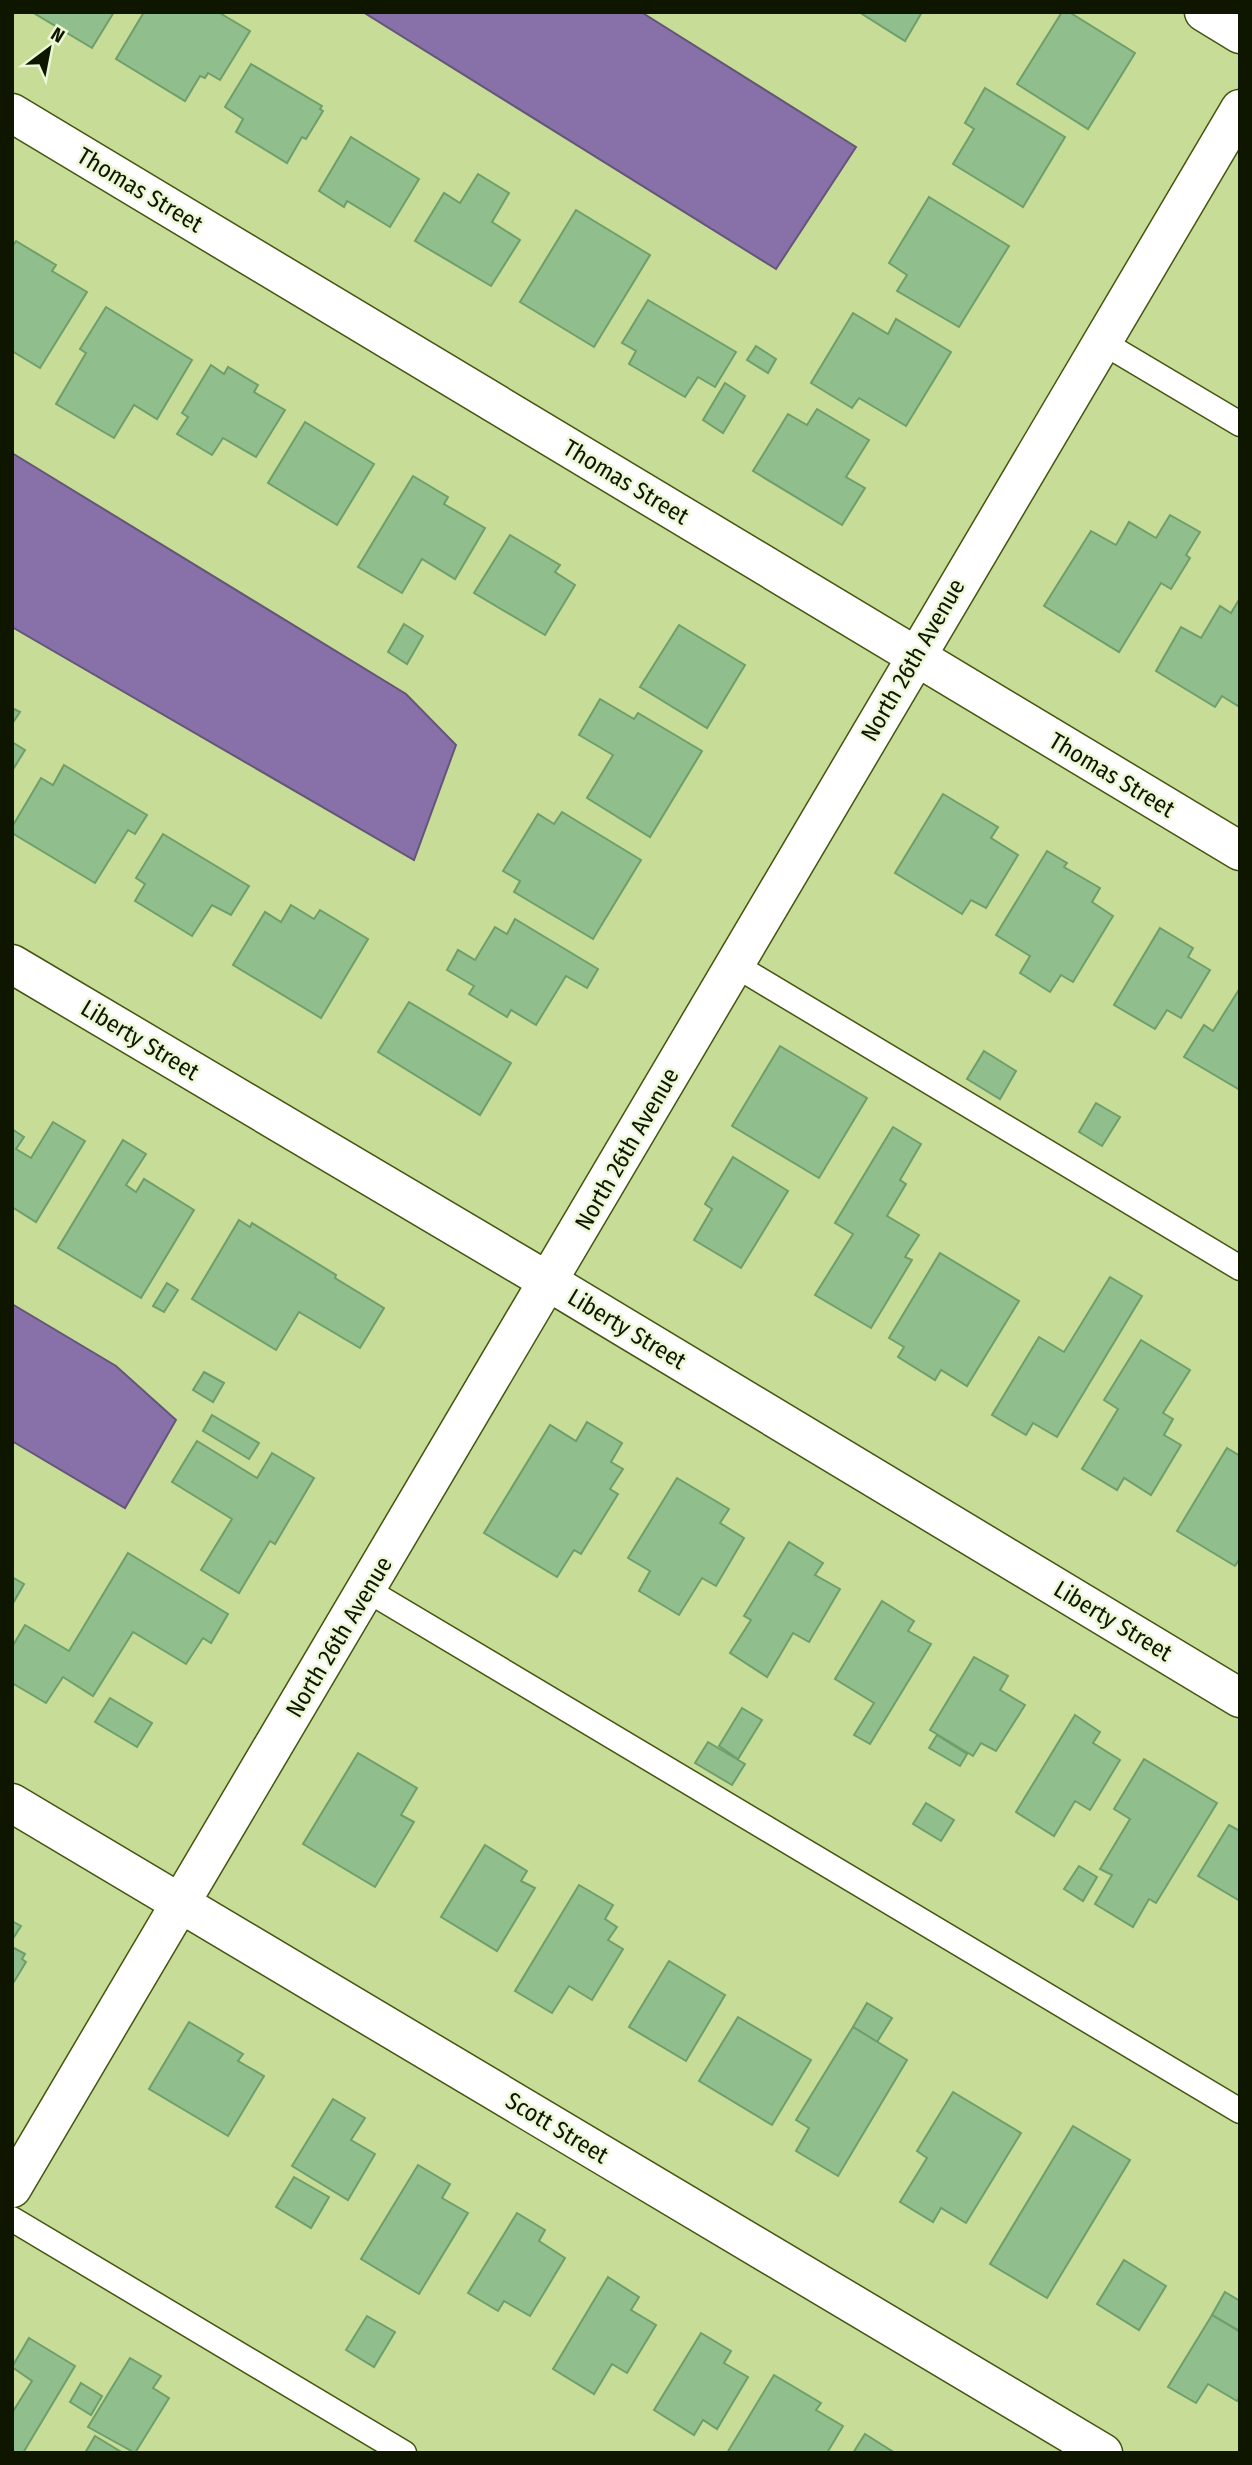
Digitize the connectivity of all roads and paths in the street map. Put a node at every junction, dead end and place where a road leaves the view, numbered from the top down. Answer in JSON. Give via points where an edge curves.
{"nodes":[{"id":1,"x":1204,"y":12,"type":"edge"},
{"id":2,"x":1240,"y":34,"type":"edge"},
{"id":3,"x":1240,"y":109,"type":"edge"},
{"id":4,"x":12,"y":113,"type":"edge"},
{"id":5,"x":1102,"y":342,"type":"junction"},
{"id":6,"x":1240,"y":424,"type":"edge"},
{"id":7,"x":915,"y":657,"type":"junction"},
{"id":8,"x":1240,"y":852,"type":"edge"},
{"id":9,"x":12,"y":964,"type":"edge"},
{"id":10,"x":735,"y":965,"type":"junction"},
{"id":11,"x":1240,"y":1268,"type":"edge"},
{"id":12,"x":549,"y":1282,"type":"junction"},
{"id":13,"x":367,"y":1590,"type":"junction"},
{"id":14,"x":1240,"y":1698,"type":"edge"},
{"id":15,"x":12,"y":1803,"type":"edge"},
{"id":16,"x":180,"y":1904,"type":"junction"},
{"id":17,"x":1240,"y":2111,"type":"edge"},
{"id":18,"x":12,"y":2188,"type":"edge"},
{"id":19,"x":12,"y":2219,"type":"edge"},
{"id":20,"x":404,"y":2453,"type":"edge"},
{"id":21,"x":1103,"y":2453,"type":"edge"}],
"edges":[{"from":1,"to":2,"type":"street"},
{"from":3,"to":5,"type":"street","name":"North 26th Avenue"},
{"from":4,"to":7,"type":"street","name":"Thomas Street"},
{"from":5,"to":6,"type":"lane"},
{"from":5,"to":7,"type":"street","name":"North 26th Avenue"},
{"from":7,"to":8,"type":"street","name":"Thomas Street"},
{"from":7,"to":10,"type":"street","name":"North 26th Avenue"},
{"from":9,"to":12,"type":"street","name":"Liberty Street"},
{"from":10,"to":11,"type":"lane"},
{"from":10,"to":12,"type":"street","name":"North 26th Avenue"},
{"from":12,"to":13,"type":"street","name":"North 26th Avenue"},
{"from":12,"to":14,"type":"street","name":"Liberty Street"},
{"from":13,"to":16,"type":"street","name":"North 26th Avenue"},
{"from":13,"to":17,"type":"lane"},
{"from":15,"to":16,"type":"street","name":"Scott Street"},
{"from":16,"to":18,"type":"street","name":"North 26th Avenue"},
{"from":16,"to":21,"type":"street","name":"Scott Street"},
{"from":19,"to":20,"type":"lane"}]}
